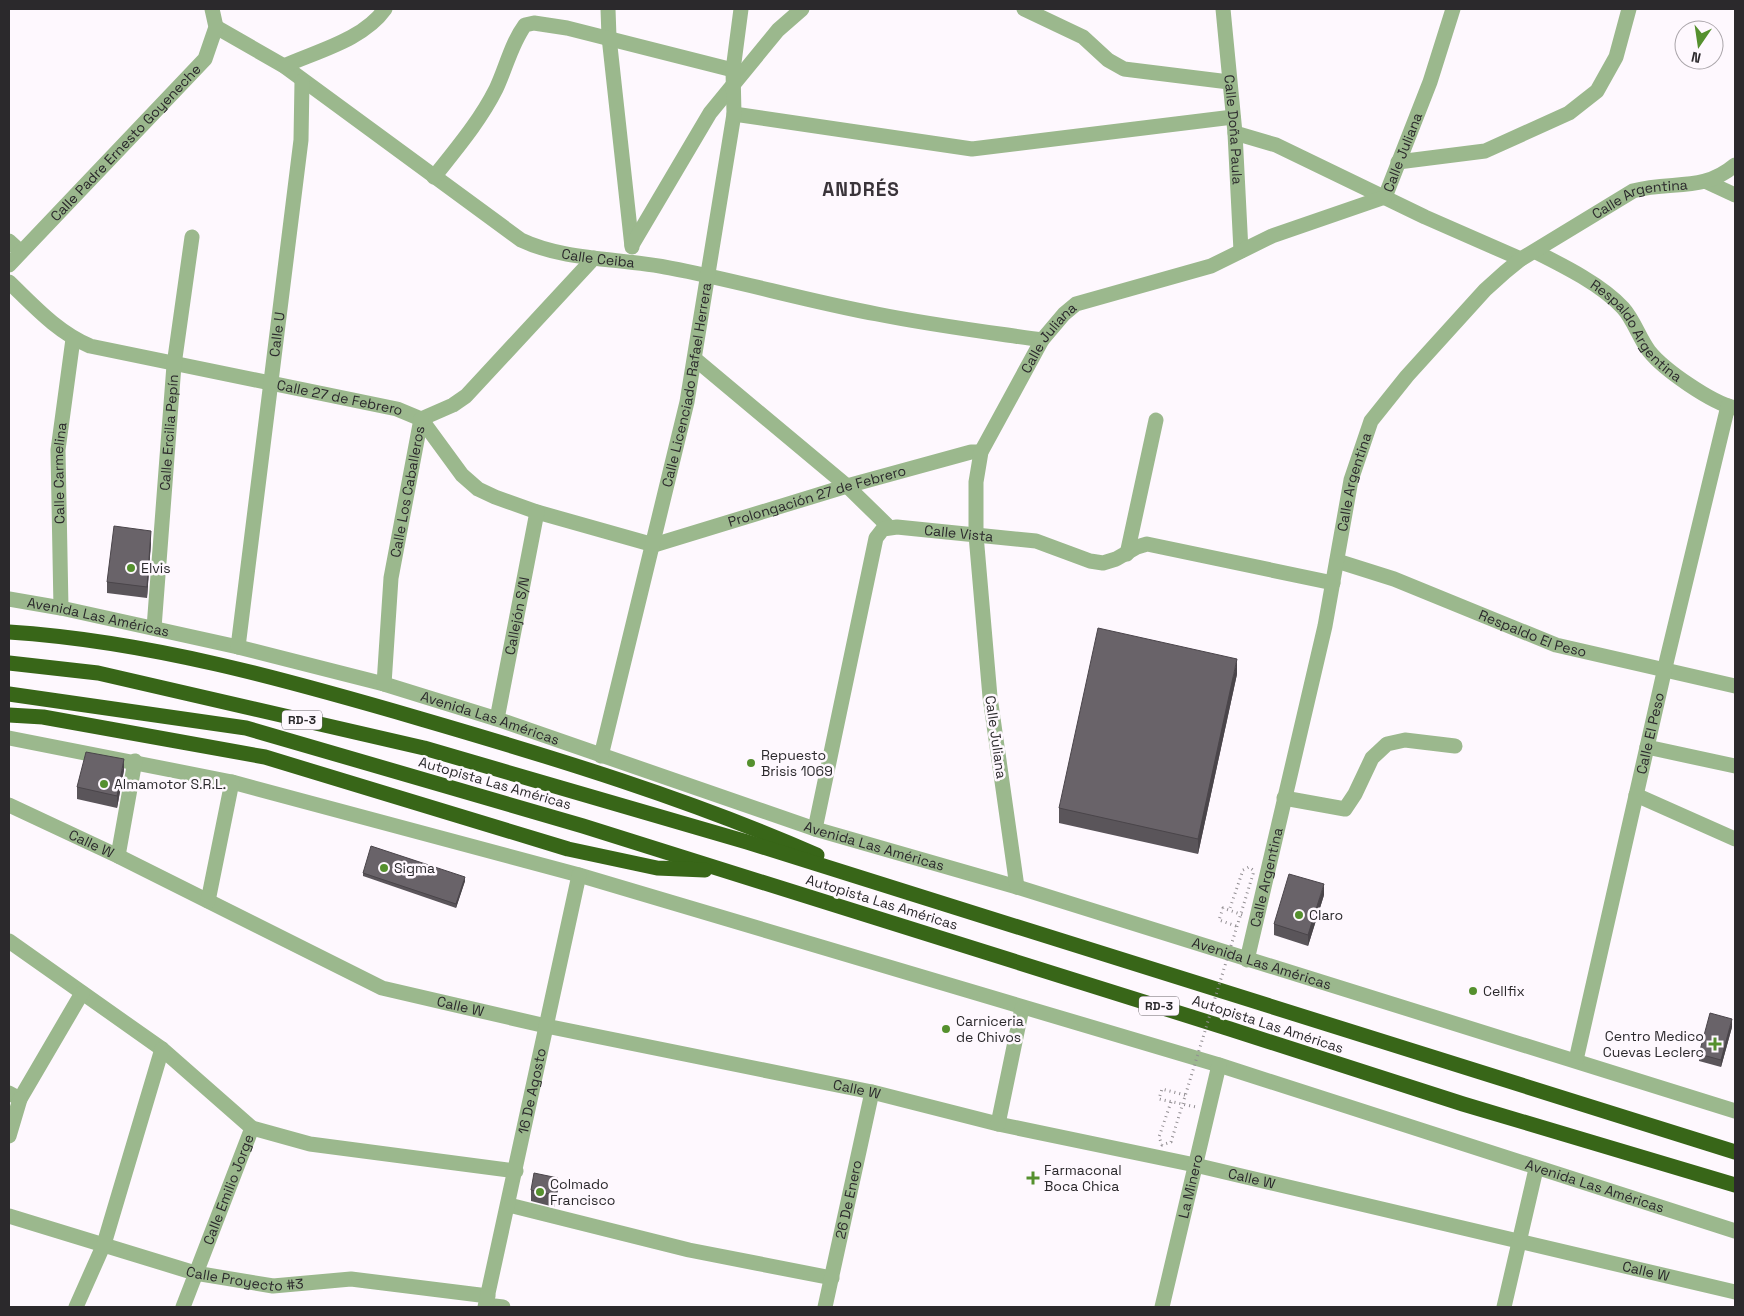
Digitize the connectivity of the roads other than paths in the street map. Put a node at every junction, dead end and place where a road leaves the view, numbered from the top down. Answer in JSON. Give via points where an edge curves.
{"nodes":[{"id":1,"x":212,"y":9,"type":"edge"},
{"id":2,"x":385,"y":9,"type":"edge"},
{"id":3,"x":608,"y":9,"type":"edge"},
{"id":4,"x":741,"y":9,"type":"edge"},
{"id":5,"x":802,"y":9,"type":"edge"},
{"id":6,"x":1024,"y":9,"type":"edge"},
{"id":7,"x":1223,"y":9,"type":"edge"},
{"id":8,"x":1453,"y":9,"type":"edge"},
{"id":9,"x":1625,"y":10,"type":"edge"},
{"id":10,"x":216,"y":27,"type":"junction"},
{"id":11,"x":609,"y":37,"type":"junction"},
{"id":12,"x":284,"y":66,"type":"junction"},
{"id":13,"x":733,"y":77,"type":"junction"},
{"id":14,"x":302,"y":81,"type":"junction"},
{"id":15,"x":1229,"y":82,"type":"junction"},
{"id":16,"x":734,"y":114,"type":"junction"},
{"id":17,"x":1233,"y":117,"type":"junction"},
{"id":18,"x":1235,"y":133,"type":"junction"},
{"id":19,"x":1398,"y":162,"type":"junction"},
{"id":20,"x":1735,"y":165,"type":"edge"},
{"id":21,"x":434,"y":177,"type":"junction"},
{"id":22,"x":1707,"y":182,"type":"junction"},
{"id":23,"x":1735,"y":195,"type":"edge"},
{"id":24,"x":1385,"y":198,"type":"junction"},
{"id":25,"x":192,"y":236,"type":"dead end"},
{"id":26,"x":9,"y":241,"type":"edge"},
{"id":27,"x":632,"y":245,"type":"junction"},
{"id":28,"x":1241,"y":251,"type":"junction"},
{"id":29,"x":21,"y":252,"type":"junction"},
{"id":30,"x":1536,"y":252,"type":"junction"},
{"id":31,"x":594,"y":258,"type":"junction"},
{"id":32,"x":1522,"y":260,"type":"junction"},
{"id":33,"x":634,"y":261,"type":"junction"},
{"id":34,"x":9,"y":265,"type":"edge"},
{"id":35,"x":708,"y":275,"type":"junction"},
{"id":36,"x":9,"y":282,"type":"edge"},
{"id":37,"x":74,"y":339,"type":"junction"},
{"id":38,"x":1042,"y":340,"type":"junction"},
{"id":39,"x":695,"y":359,"type":"junction"},
{"id":40,"x":174,"y":364,"type":"junction"},
{"id":41,"x":270,"y":384,"type":"junction"},
{"id":42,"x":1731,"y":407,"type":"edge"},
{"id":43,"x":420,"y":419,"type":"junction"},
{"id":44,"x":1156,"y":420,"type":"dead end"},
{"id":45,"x":981,"y":452,"type":"junction"},
{"id":46,"x":847,"y":486,"type":"junction"},
{"id":47,"x":537,"y":512,"type":"junction"},
{"id":48,"x":890,"y":527,"type":"junction"},
{"id":49,"x":976,"y":535,"type":"junction"},
{"id":50,"x":654,"y":545,"type":"junction"},
{"id":51,"x":1127,"y":554,"type":"junction"},
{"id":52,"x":1337,"y":561,"type":"junction"},
{"id":53,"x":1333,"y":583,"type":"junction"},
{"id":54,"x":9,"y":599,"type":"edge"},
{"id":55,"x":61,"y":608,"type":"junction"},
{"id":56,"x":154,"y":628,"type":"junction"},
{"id":57,"x":9,"y":632,"type":"edge"},
{"id":58,"x":238,"y":647,"type":"junction"},
{"id":59,"x":9,"y":663,"type":"edge"},
{"id":60,"x":1664,"y":671,"type":"junction"},
{"id":61,"x":384,"y":684,"type":"junction"},
{"id":62,"x":1735,"y":686,"type":"edge"},
{"id":63,"x":9,"y":694,"type":"edge"},
{"id":64,"x":9,"y":715,"type":"edge"},
{"id":65,"x":497,"y":719,"type":"junction"},
{"id":66,"x":9,"y":738,"type":"edge"},
{"id":67,"x":1455,"y":746,"type":"dead end"},
{"id":68,"x":1647,"y":746,"type":"junction"},
{"id":69,"x":601,"y":756,"type":"junction"},
{"id":70,"x":135,"y":761,"type":"junction"},
{"id":71,"x":1735,"y":766,"type":"edge"},
{"id":72,"x":232,"y":782,"type":"junction"},
{"id":73,"x":1636,"y":795,"type":"junction"},
{"id":74,"x":1284,"y":798,"type":"junction"},
{"id":75,"x":9,"y":805,"type":"edge"},
{"id":76,"x":815,"y":829,"type":"junction"},
{"id":77,"x":1735,"y":839,"type":"edge"},
{"id":78,"x":118,"y":856,"type":"junction"},
{"id":79,"x":725,"y":870,"type":"junction"},
{"id":80,"x":579,"y":875,"type":"junction"},
{"id":81,"x":885,"y":884,"type":"junction"},
{"id":82,"x":1017,"y":886,"type":"junction"},
{"id":83,"x":208,"y":901,"type":"junction"},
{"id":84,"x":9,"y":942,"type":"edge"},
{"id":85,"x":1247,"y":960,"type":"junction"},
{"id":86,"x":82,"y":993,"type":"junction"},
{"id":87,"x":1022,"y":1008,"type":"junction"},
{"id":88,"x":546,"y":1026,"type":"junction"},
{"id":89,"x":162,"y":1049,"type":"junction"},
{"id":90,"x":1576,"y":1060,"type":"junction"},
{"id":91,"x":1219,"y":1065,"type":"junction"},
{"id":92,"x":872,"y":1092,"type":"junction"},
{"id":93,"x":14,"y":1096,"type":"edge"},
{"id":94,"x":1735,"y":1111,"type":"edge"},
{"id":95,"x":998,"y":1124,"type":"junction"},
{"id":96,"x":252,"y":1128,"type":"junction"},
{"id":97,"x":9,"y":1136,"type":"edge"},
{"id":98,"x":1735,"y":1152,"type":"edge"},
{"id":99,"x":1196,"y":1165,"type":"junction"},
{"id":100,"x":1536,"y":1168,"type":"junction"},
{"id":101,"x":516,"y":1171,"type":"junction"},
{"id":102,"x":1735,"y":1185,"type":"edge"},
{"id":103,"x":509,"y":1205,"type":"junction"},
{"id":104,"x":9,"y":1216,"type":"edge"},
{"id":105,"x":1735,"y":1231,"type":"edge"},
{"id":106,"x":1518,"y":1242,"type":"junction"},
{"id":107,"x":104,"y":1244,"type":"junction"},
{"id":108,"x":195,"y":1273,"type":"junction"},
{"id":109,"x":832,"y":1278,"type":"junction"},
{"id":110,"x":1735,"y":1292,"type":"edge"},
{"id":111,"x":486,"y":1303,"type":"edge"},
{"id":112,"x":76,"y":1307,"type":"edge"},
{"id":113,"x":183,"y":1307,"type":"edge"},
{"id":114,"x":504,"y":1307,"type":"edge"},
{"id":115,"x":825,"y":1307,"type":"edge"},
{"id":116,"x":1162,"y":1307,"type":"edge"},
{"id":117,"x":1504,"y":1307,"type":"edge"}],
"edges":[{"from":1,"to":10,"type":"street"},
{"from":2,"to":12,"type":"street","via":[[376,21],[353,35]]},
{"from":3,"to":11,"type":"street"},
{"from":4,"to":13,"type":"street","name":"Calle Licenciado Rafael Herrera"},
{"from":5,"to":13,"type":"street"},
{"from":6,"to":15,"type":"street","via":[[1083,37],[1108,60],[1124,69]]},
{"from":7,"to":15,"type":"street","name":"Calle Doña Paula"},
{"from":8,"to":19,"type":"street","name":"Calle Juliana","via":[[1430,82]]},
{"from":9,"to":19,"type":"street","via":[[1616,57],[1597,91],[1569,113],[1485,151]]},
{"from":10,"to":12,"type":"street","name":"Calle Ceiba"},
{"from":10,"to":29,"type":"street","name":"Calle Padre Ernesto Goyeneche","via":[[205,60]]},
{"from":11,"to":13,"type":"street"},
{"from":11,"to":21,"type":"street","via":[[534,23],[524,25],[483,113]]},
{"from":11,"to":27,"type":"street"},
{"from":12,"to":14,"type":"street","name":"Calle Ceiba"},
{"from":13,"to":16,"type":"street","name":"Calle Licenciado Rafael Herrera"},
{"from":13,"to":27,"type":"street"},
{"from":14,"to":21,"type":"street","name":"Calle Ceiba"},
{"from":14,"to":41,"type":"street","name":"Calle U","via":[[301,140]]},
{"from":15,"to":17,"type":"street","name":"Calle Doña Paula"},
{"from":16,"to":17,"type":"street","via":[[972,149]]},
{"from":16,"to":35,"type":"street","name":"Calle Licenciado Rafael Herrera"},
{"from":17,"to":18,"type":"street","name":"Calle Doña Paula"},
{"from":18,"to":24,"type":"street","via":[[1276,145]]},
{"from":18,"to":28,"type":"street","name":"Calle Doña Paula"},
{"from":19,"to":24,"type":"street","name":"Calle Juliana"},
{"from":20,"to":22,"type":"street"},
{"from":21,"to":31,"type":"street","name":"Calle Ceiba","via":[[521,240],[538,248]]},
{"from":22,"to":23,"type":"street"},
{"from":22,"to":30,"type":"street","name":"Calle Argentina","via":[[1633,191]]},
{"from":24,"to":28,"type":"street","name":"Calle Juliana","via":[[1272,236]]},
{"from":24,"to":32,"type":"street"},
{"from":25,"to":40,"type":"street","name":"Calle Ercilia Pepín"},
{"from":26,"to":29,"type":"street"},
{"from":27,"to":33,"type":"street"},
{"from":28,"to":38,"type":"street","name":"Calle Juliana","via":[[1210,266],[1076,304]]},
{"from":29,"to":34,"type":"street","name":"Calle Padre Ernesto Goyeneche"},
{"from":30,"to":32,"type":"street","name":"Calle Argentina"},
{"from":30,"to":42,"type":"street","name":"Respaldo Argentina","via":[[1580,274],[1623,308],[1650,352],[1691,386]]},
{"from":31,"to":33,"type":"street","name":"Calle Ceiba"},
{"from":31,"to":43,"type":"street","name":"Calle Los Caballeros","via":[[466,396],[453,406]]},
{"from":32,"to":52,"type":"street","name":"Calle Argentina","via":[[1485,290],[1371,421],[1351,480]]},
{"from":33,"to":35,"type":"street","name":"Calle Ceiba"},
{"from":35,"to":38,"type":"street","name":"Calle Ceiba","via":[[877,314]]},
{"from":35,"to":39,"type":"street","name":"Calle Licenciado Rafael Herrera"},
{"from":36,"to":37,"type":"street","name":"Calle 27 de Febrero","via":[[56,327]]},
{"from":37,"to":40,"type":"street","name":"Calle 27 de Febrero","via":[[90,346]]},
{"from":37,"to":55,"type":"street","name":"Calle Carmelina","via":[[58,450]]},
{"from":38,"to":45,"type":"street","name":"Calle Juliana"},
{"from":39,"to":46,"type":"street"},
{"from":39,"to":50,"type":"street","name":"Calle Licenciado Rafael Herrera"},
{"from":40,"to":41,"type":"street","name":"Calle 27 de Febrero"},
{"from":40,"to":56,"type":"street","name":"Calle Ercilia Pepín"},
{"from":41,"to":43,"type":"street","name":"Calle 27 de Febrero","via":[[397,409]]},
{"from":41,"to":58,"type":"street","name":"Calle U"},
{"from":42,"to":60,"type":"street","name":"Calle El Peso"},
{"from":43,"to":47,"type":"street","name":"Calle 27 de Febrero","via":[[462,476],[495,497]]},
{"from":43,"to":61,"type":"street","name":"Calle Los Caballeros","via":[[390,578]]},
{"from":44,"to":51,"type":"street"},
{"from":45,"to":46,"type":"street","name":"Prolongación 27 de Febrero"},
{"from":45,"to":49,"type":"street","name":"Calle Juliana","via":[[976,482]]},
{"from":46,"to":48,"type":"street"},
{"from":46,"to":50,"type":"street","name":"Prolongación 27 de Febrero"},
{"from":47,"to":50,"type":"street","name":"Calle 27 de Febrero"},
{"from":47,"to":65,"type":"street","name":"Callejón S/N"},
{"from":48,"to":49,"type":"street","name":"Calle Vista"},
{"from":48,"to":76,"type":"street","via":[[883,529],[876,538]]},
{"from":49,"to":51,"type":"street","name":"Calle Vista","via":[[1036,541],[1103,563]]},
{"from":49,"to":82,"type":"street","name":"Calle Juliana","via":[[990,697]]},
{"from":50,"to":69,"type":"street","name":"Calle Licenciado Rafael Herrera"},
{"from":51,"to":53,"type":"street","name":"Calle Vista","via":[[1147,544]]},
{"from":52,"to":53,"type":"street","name":"Calle Argentina"},
{"from":52,"to":60,"type":"street","name":"Respaldo El Peso","via":[[1394,579],[1556,646]]},
{"from":53,"to":74,"type":"street","name":"Calle Argentina"},
{"from":54,"to":55,"type":"street","name":"Avenida Las Américas"},
{"from":55,"to":56,"type":"street","name":"Avenida Las Américas"},
{"from":56,"to":58,"type":"street","name":"Avenida Las Américas"},
{"from":57,"to":81,"type":"highway","via":[[56,635],[141,648],[298,684],[646,788],[773,836]]},
{"from":58,"to":61,"type":"street","name":"Avenida Las Américas"},
{"from":59,"to":81,"type":"highway","name":"Autopista Las Américas","number":"RD-3","via":[[108,675],[424,748]]},
{"from":60,"to":62,"type":"street","name":"Respaldo El Peso"},
{"from":60,"to":68,"type":"street","name":"Calle El Peso"},
{"from":61,"to":65,"type":"street","name":"Avenida Las Américas"},
{"from":63,"to":79,"type":"highway","name":"Autopista Las Américas","number":"RD-3","via":[[246,728]]},
{"from":64,"to":79,"type":"highway","via":[[43,717],[265,757],[568,849],[657,868]]},
{"from":65,"to":69,"type":"street","name":"Avenida Las Américas"},
{"from":66,"to":70,"type":"street","name":"Avenida Las Américas"},
{"from":67,"to":74,"type":"street","via":[[1405,740],[1387,744],[1372,758],[1344,809]]},
{"from":68,"to":71,"type":"street"},
{"from":68,"to":73,"type":"street","name":"Calle El Peso"},
{"from":69,"to":76,"type":"street","name":"Avenida Las Américas"},
{"from":70,"to":72,"type":"street","name":"Avenida Las Américas"},
{"from":70,"to":78,"type":"street"},
{"from":72,"to":80,"type":"street","name":"Avenida Las Américas"},
{"from":72,"to":83,"type":"street"},
{"from":73,"to":77,"type":"street"},
{"from":73,"to":90,"type":"street","name":"Calle El Peso"},
{"from":74,"to":85,"type":"street","name":"Calle Argentina"},
{"from":75,"to":78,"type":"street","name":"Calle W"},
{"from":76,"to":82,"type":"street","name":"Avenida Las Américas"},
{"from":78,"to":83,"type":"street","name":"Calle W"},
{"from":79,"to":102,"type":"highway","name":"Autopista Las Américas","number":"RD-3","via":[[1463,1104]]},
{"from":80,"to":87,"type":"street","name":"Avenida Las Américas"},
{"from":80,"to":88,"type":"street","name":"16 De Agosto"},
{"from":81,"to":98,"type":"highway","name":"Autopista Las Américas","number":"RD-3"},
{"from":82,"to":85,"type":"street","name":"Avenida Las Américas"},
{"from":83,"to":88,"type":"street","name":"Calle W","via":[[382,988]]},
{"from":84,"to":86,"type":"street"},
{"from":85,"to":90,"type":"street","name":"Avenida Las Américas"},
{"from":86,"to":89,"type":"street"},
{"from":86,"to":93,"type":"street"},
{"from":87,"to":91,"type":"street","name":"Avenida Las Américas"},
{"from":87,"to":95,"type":"street"},
{"from":88,"to":92,"type":"street","name":"Calle W"},
{"from":88,"to":101,"type":"street","name":"16 De Agosto"},
{"from":89,"to":96,"type":"street"},
{"from":89,"to":107,"type":"street"},
{"from":90,"to":94,"type":"street","name":"Avenida Las Américas"},
{"from":91,"to":99,"type":"street","name":"La Minero"},
{"from":91,"to":100,"type":"street","name":"Avenida Las Américas"},
{"from":92,"to":95,"type":"street","name":"Calle W"},
{"from":92,"to":109,"type":"street","name":"26 De Enero"},
{"from":93,"to":97,"type":"street"},
{"from":95,"to":99,"type":"street","name":"Calle W"},
{"from":96,"to":101,"type":"street","via":[[310,1144]]},
{"from":96,"to":108,"type":"street","name":"Calle Emilio Jorge"},
{"from":99,"to":106,"type":"street","name":"Calle W"},
{"from":99,"to":116,"type":"street","name":"La Minero"},
{"from":100,"to":105,"type":"street","name":"Avenida Las Américas"},
{"from":100,"to":106,"type":"street"},
{"from":101,"to":103,"type":"street","name":"16 De Agosto"},
{"from":103,"to":109,"type":"street","via":[[689,1250]]},
{"from":103,"to":111,"type":"street","name":"16 De Agosto"},
{"from":104,"to":107,"type":"street","name":"Calle Proyecto #3"},
{"from":106,"to":110,"type":"street","name":"Calle W"},
{"from":106,"to":117,"type":"street"},
{"from":107,"to":108,"type":"street","name":"Calle Proyecto #3"},
{"from":107,"to":112,"type":"street"},
{"from":108,"to":111,"type":"street","name":"Calle Proyecto #3","via":[[273,1286],[351,1279]]},
{"from":108,"to":113,"type":"street","name":"Calle Emilio Jorge"},
{"from":109,"to":115,"type":"street","name":"26 De Enero"},
{"from":111,"to":114,"type":"street","name":"Calle Proyecto #3"}]}
